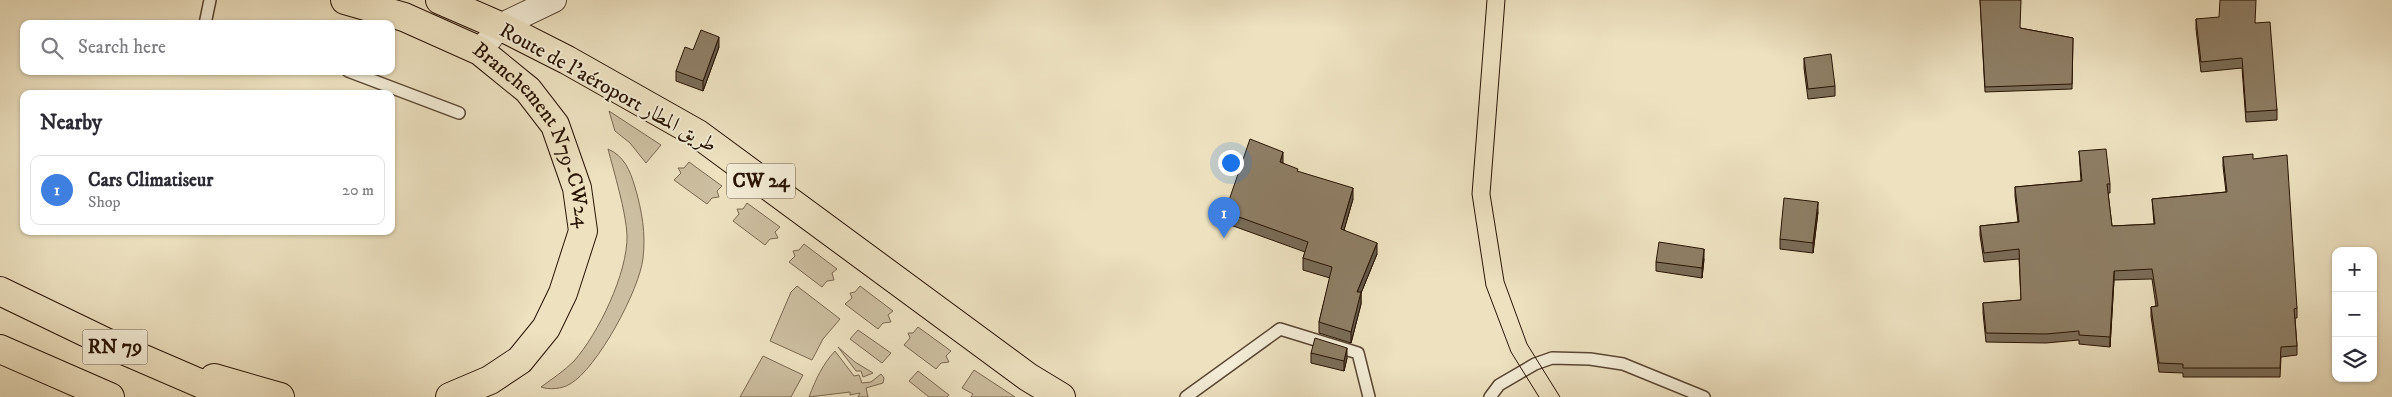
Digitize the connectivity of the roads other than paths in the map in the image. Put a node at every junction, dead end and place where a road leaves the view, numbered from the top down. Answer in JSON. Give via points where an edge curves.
{"nodes":[{"id":1,"x":210,"y":0,"type":"edge"},
{"id":2,"x":345,"y":0,"type":"edge"},
{"id":3,"x":440,"y":0,"type":"edge"},
{"id":4,"x":554,"y":0,"type":"edge"},
{"id":5,"x":206,"y":20,"type":"edge"},
{"id":6,"x":500,"y":26,"type":"junction"},
{"id":7,"x":480,"y":51,"type":"junction"},
{"id":8,"x":359,"y":75,"type":"edge"},
{"id":9,"x":459,"y":112,"type":"dead end"},
{"id":10,"x":0,"y":291,"type":"edge"},
{"id":11,"x":116,"y":347,"type":"junction"},
{"id":12,"x":0,"y":349,"type":"edge"},
{"id":13,"x":110,"y":397,"type":"edge"},
{"id":14,"x":232,"y":397,"type":"edge"},
{"id":15,"x":280,"y":397,"type":"edge"},
{"id":16,"x":450,"y":397,"type":"edge"},
{"id":17,"x":1061,"y":397,"type":"edge"},
{"id":18,"x":1186,"y":397,"type":"edge"},
{"id":19,"x":1369,"y":397,"type":"edge"},
{"id":20,"x":1490,"y":397,"type":"edge"},
{"id":21,"x":1704,"y":397,"type":"edge"}],
"edges":[{"from":1,"to":5,"type":"lane"},
{"from":2,"to":7,"type":"highway","name":"Branchement N79-CW24","via":[[404,17]]},
{"from":3,"to":6,"type":"highway","name":"Route de l'aéroport طريق المطار","number":"CW 24"},
{"from":4,"to":6,"type":"street"},
{"from":6,"to":7,"type":"street"},
{"from":6,"to":17,"type":"highway","name":"Route de l'aéroport طريق المطار","number":"CW 24","via":[[698,134],[1020,371]]},
{"from":7,"to":16,"type":"highway","name":"Branchement N79-CW24","via":[[528,90],[555,125],[577,188],[583,231],[563,294],[546,328],[520,360],[490,380]]},
{"from":8,"to":9,"type":"lane"},
{"from":10,"to":11,"type":"highway","number":"RN 79"},
{"from":11,"to":14,"type":"highway","number":"RN 79"},
{"from":11,"to":15,"type":"highway"},
{"from":12,"to":13,"type":"highway","number":"RN 79"},
{"from":18,"to":19,"type":"lane","via":[[1280,329],[1358,354]]},
{"from":20,"to":21,"type":"lane","via":[[1499,385],[1534,364],[1552,358],[1623,364]]}]}
